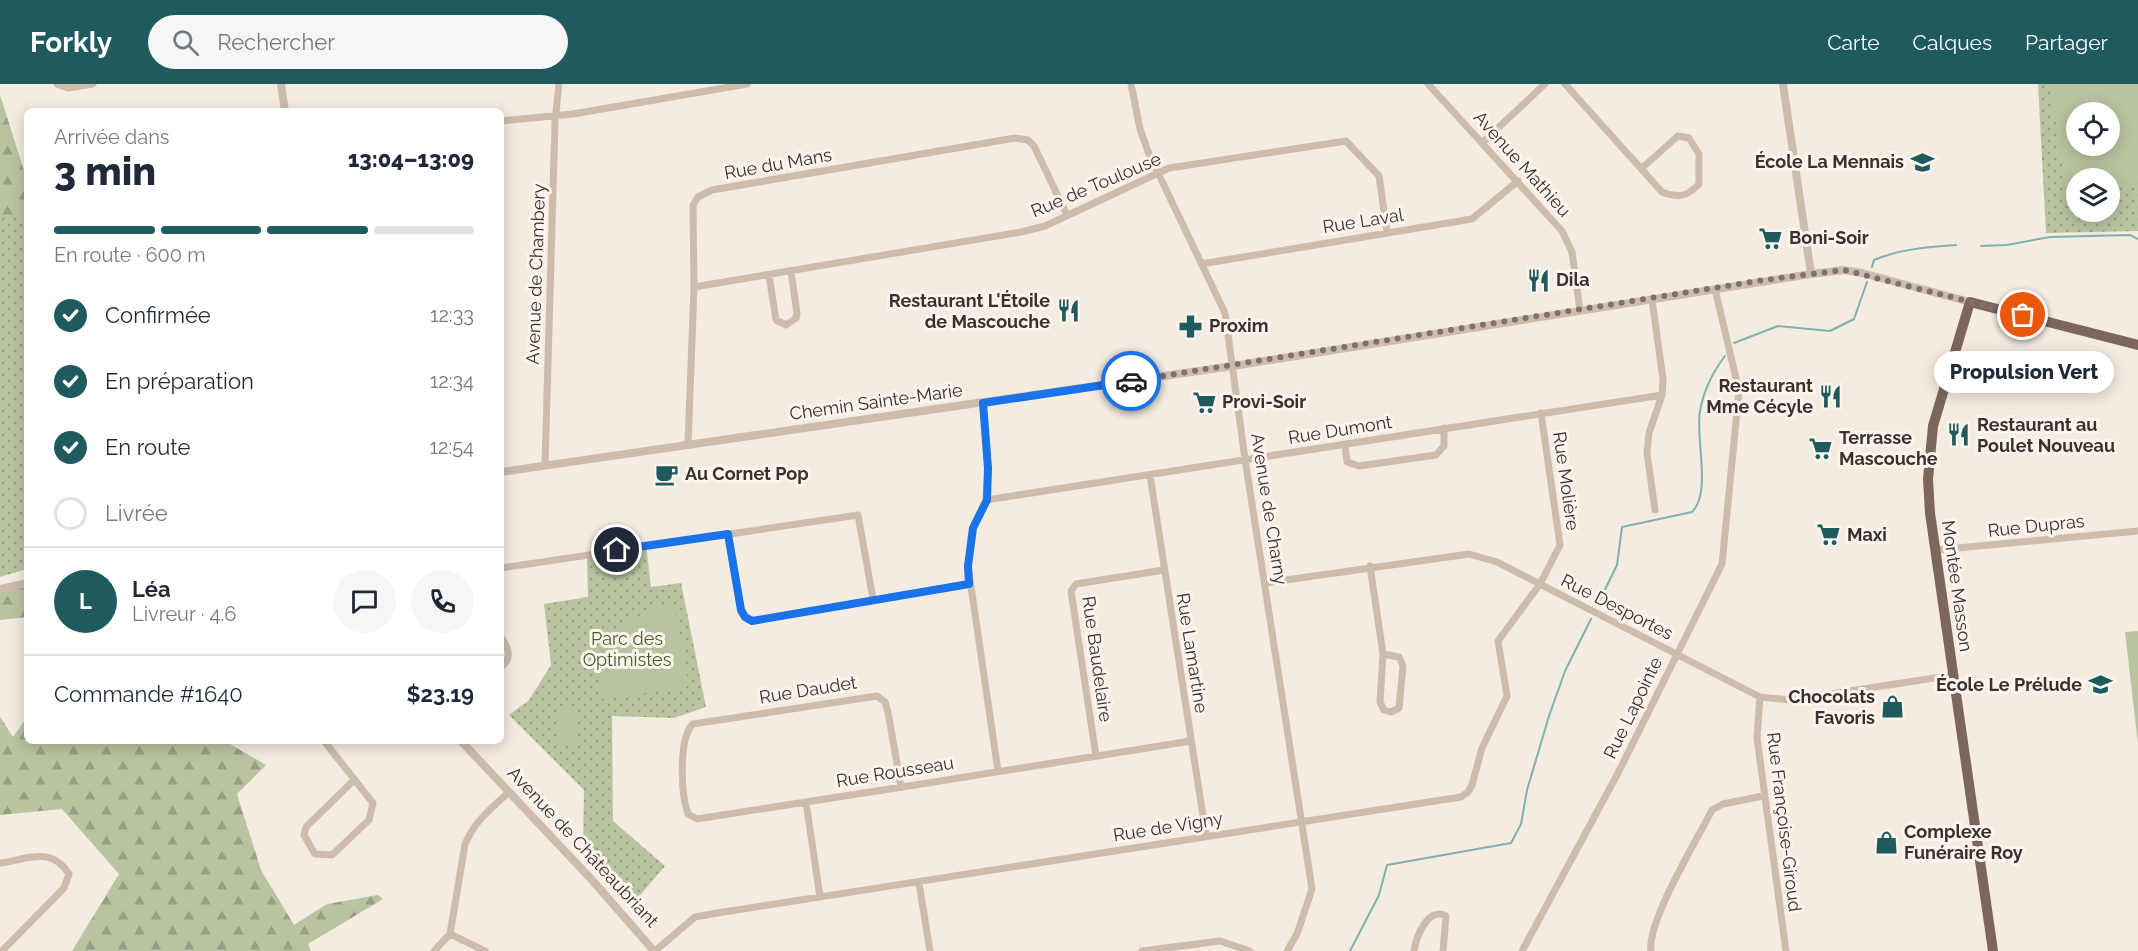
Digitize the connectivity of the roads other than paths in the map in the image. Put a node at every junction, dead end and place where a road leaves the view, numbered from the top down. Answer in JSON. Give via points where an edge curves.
{"nodes":[{"id":1,"x":57,"y":84,"type":"edge"},
{"id":2,"x":93,"y":84,"type":"edge"},
{"id":3,"x":281,"y":84,"type":"edge"},
{"id":4,"x":559,"y":84,"type":"edge"},
{"id":5,"x":695,"y":84,"type":"edge"},
{"id":6,"x":747,"y":84,"type":"edge"},
{"id":7,"x":1131,"y":84,"type":"edge"},
{"id":8,"x":1428,"y":84,"type":"edge"},
{"id":9,"x":1545,"y":84,"type":"edge"},
{"id":10,"x":1565,"y":84,"type":"edge"},
{"id":11,"x":1783,"y":84,"type":"edge"},
{"id":12,"x":694,"y":93,"type":"junction"},
{"id":13,"x":285,"y":108,"type":"edge"},
{"id":14,"x":556,"y":115,"type":"junction"},
{"id":15,"x":504,"y":121,"type":"edge"},
{"id":16,"x":1483,"y":142,"type":"junction"},
{"id":17,"x":1643,"y":167,"type":"junction"},
{"id":18,"x":1158,"y":172,"type":"junction"},
{"id":19,"x":1518,"y":180,"type":"junction"},
{"id":20,"x":1067,"y":214,"type":"junction"},
{"id":21,"x":1387,"y":232,"type":"junction"},
{"id":22,"x":1201,"y":264,"type":"junction"},
{"id":23,"x":790,"y":272,"type":"junction"},
{"id":24,"x":1811,"y":274,"type":"junction"},
{"id":25,"x":769,"y":275,"type":"junction"},
{"id":26,"x":694,"y":287,"type":"junction"},
{"id":27,"x":1715,"y":289,"type":"junction"},
{"id":28,"x":1652,"y":300,"type":"junction"},
{"id":29,"x":1970,"y":302,"type":"junction"},
{"id":30,"x":1580,"y":310,"type":"junction"},
{"id":31,"x":2138,"y":345,"type":"edge"},
{"id":32,"x":1233,"y":366,"type":"junction"},
{"id":33,"x":1662,"y":395,"type":"junction"},
{"id":34,"x":983,"y":403,"type":"junction"},
{"id":35,"x":1541,"y":413,"type":"junction"},
{"id":36,"x":1444,"y":428,"type":"junction"},
{"id":37,"x":688,"y":445,"type":"junction"},
{"id":38,"x":1345,"y":445,"type":"junction"},
{"id":39,"x":1245,"y":459,"type":"junction"},
{"id":40,"x":545,"y":465,"type":"junction"},
{"id":41,"x":504,"y":472,"type":"edge"},
{"id":42,"x":1150,"y":475,"type":"junction"},
{"id":43,"x":987,"y":500,"type":"junction"},
{"id":44,"x":1655,"y":510,"type":"dead end"},
{"id":45,"x":2138,"y":531,"type":"edge"},
{"id":46,"x":728,"y":534,"type":"junction"},
{"id":47,"x":1937,"y":550,"type":"junction"},
{"id":48,"x":1370,"y":566,"type":"junction"},
{"id":49,"x":504,"y":568,"type":"edge"},
{"id":50,"x":1164,"y":570,"type":"junction"},
{"id":51,"x":1264,"y":583,"type":"junction"},
{"id":52,"x":24,"y":584,"type":"edge"},
{"id":53,"x":969,"y":584,"type":"junction"},
{"id":54,"x":1540,"y":584,"type":"junction"},
{"id":55,"x":0,"y":589,"type":"edge"},
{"id":56,"x":873,"y":600,"type":"junction"},
{"id":57,"x":504,"y":641,"type":"edge"},
{"id":58,"x":1383,"y":654,"type":"junction"},
{"id":59,"x":1677,"y":654,"type":"junction"},
{"id":60,"x":504,"y":665,"type":"edge"},
{"id":61,"x":1954,"y":675,"type":"junction"},
{"id":62,"x":1760,"y":697,"type":"junction"},
{"id":63,"x":686,"y":730,"type":"joint"},
{"id":64,"x":1191,"y":741,"type":"junction"},
{"id":65,"x":326,"y":744,"type":"edge"},
{"id":66,"x":464,"y":744,"type":"edge"},
{"id":67,"x":1096,"y":756,"type":"junction"},
{"id":68,"x":998,"y":771,"type":"junction"},
{"id":69,"x":354,"y":780,"type":"junction"},
{"id":70,"x":901,"y":787,"type":"junction"},
{"id":71,"x":509,"y":792,"type":"junction"},
{"id":72,"x":1763,"y":796,"type":"junction"},
{"id":73,"x":806,"y":802,"type":"junction"},
{"id":74,"x":1302,"y":822,"type":"junction"},
{"id":75,"x":1206,"y":836,"type":"junction"},
{"id":76,"x":0,"y":863,"type":"edge"},
{"id":77,"x":919,"y":883,"type":"junction"},
{"id":78,"x":820,"y":897,"type":"junction"},
{"id":79,"x":450,"y":934,"type":"junction"},
{"id":80,"x":2,"y":951,"type":"edge"},
{"id":81,"x":434,"y":951,"type":"edge"},
{"id":82,"x":485,"y":951,"type":"edge"},
{"id":83,"x":654,"y":951,"type":"edge"},
{"id":84,"x":930,"y":951,"type":"edge"},
{"id":85,"x":1142,"y":951,"type":"edge"},
{"id":86,"x":1250,"y":951,"type":"edge"},
{"id":87,"x":1287,"y":951,"type":"edge"},
{"id":88,"x":1414,"y":951,"type":"edge"},
{"id":89,"x":1443,"y":951,"type":"edge"},
{"id":90,"x":1522,"y":951,"type":"edge"},
{"id":91,"x":1651,"y":951,"type":"edge"},
{"id":92,"x":1786,"y":951,"type":"edge"},
{"id":93,"x":1993,"y":951,"type":"edge"}],
"edges":[{"from":1,"to":2,"type":"street","via":[[68,88]]},
{"from":3,"to":13,"type":"street"},
{"from":4,"to":14,"type":"street","name":"Avenue de Chambery"},
{"from":5,"to":12,"type":"street"},
{"from":6,"to":12,"type":"street"},
{"from":7,"to":18,"type":"street","name":"Avenue de Charny","via":[[1140,129]]},
{"from":8,"to":16,"type":"street","name":"Avenue Mathieu"},
{"from":9,"to":16,"type":"street"},
{"from":10,"to":17,"type":"street"},
{"from":11,"to":24,"type":"street"},
{"from":12,"to":14,"type":"street"},
{"from":14,"to":15,"type":"street"},
{"from":14,"to":40,"type":"street","name":"Avenue de Chambery"},
{"from":16,"to":19,"type":"street","name":"Avenue Mathieu"},
{"from":17,"to":17,"type":"street","via":[[1662,192],[1675,197],[1690,194],[1701,175],[1699,154],[1689,138],[1678,136]]},
{"from":18,"to":20,"type":"street","name":"Rue de Toulouse"},
{"from":18,"to":21,"type":"street","name":"Rue de Toulouse","via":[[1346,141],[1378,176]]},
{"from":18,"to":22,"type":"street","name":"Avenue de Charny"},
{"from":19,"to":21,"type":"street","name":"Rue Laval","via":[[1472,219]]},
{"from":19,"to":30,"type":"street","name":"Avenue Mathieu","via":[[1562,231],[1572,252]]},
{"from":20,"to":23,"type":"street","name":"Rue de Toulouse","via":[[1045,226],[1021,232]]},
{"from":20,"to":26,"type":"street","name":"Rue du Mans","via":[[1034,146],[1029,140],[1015,138],[712,190],[698,196],[693,205]]},
{"from":21,"to":22,"type":"street","name":"Rue Laval"},
{"from":22,"to":32,"type":"street","name":"Avenue de Charny","via":[[1225,313]]},
{"from":23,"to":25,"type":"street","name":"Rue de Toulouse"},
{"from":23,"to":25,"type":"street","via":[[797,313],[786,325],[776,320]]},
{"from":24,"to":27,"type":"street","name":"Chemin Sainte-Marie"},
{"from":24,"to":29,"type":"street","name":"Chemin Sainte-Marie","via":[[1844,270],[1862,273]]},
{"from":25,"to":26,"type":"street","name":"Rue de Toulouse"},
{"from":26,"to":37,"type":"street","name":"Rue du Mans"},
{"from":27,"to":28,"type":"street","name":"Chemin Sainte-Marie"},
{"from":27,"to":59,"type":"street","name":"Rue Lapointe","via":[[1739,391],[1726,537],[1722,564]]},
{"from":28,"to":30,"type":"street","name":"Chemin Sainte-Marie"},
{"from":28,"to":33,"type":"street"},
{"from":29,"to":31,"type":"main road","name":"Chemin Sainte-Marie"},
{"from":29,"to":47,"type":"main road","name":"Montée Masson","via":[[1936,409],[1930,443],[1928,479]]},
{"from":30,"to":32,"type":"street","name":"Chemin Sainte-Marie"},
{"from":32,"to":34,"type":"street","name":"Chemin Sainte-Marie"},
{"from":32,"to":39,"type":"street","name":"Avenue de Charny"},
{"from":33,"to":35,"type":"street","name":"Rue Dumont"},
{"from":33,"to":44,"type":"street","via":[[1647,453]]},
{"from":34,"to":37,"type":"street","name":"Chemin Sainte-Marie"},
{"from":34,"to":43,"type":"street"},
{"from":35,"to":36,"type":"street","name":"Rue Dumont"},
{"from":35,"to":54,"type":"street","name":"Rue Molière","via":[[1560,545]]},
{"from":36,"to":38,"type":"street","name":"Rue Dumont"},
{"from":36,"to":38,"type":"street","via":[[1444,446],[1436,454],[1359,466],[1347,462]]},
{"from":37,"to":40,"type":"street","name":"Chemin Sainte-Marie"},
{"from":38,"to":39,"type":"street","name":"Rue Dumont"},
{"from":39,"to":42,"type":"street","name":"Rue Dumont"},
{"from":39,"to":51,"type":"street","name":"Avenue de Charny"},
{"from":40,"to":41,"type":"street","name":"Chemin Sainte-Marie"},
{"from":42,"to":43,"type":"street","name":"Rue Dumont"},
{"from":42,"to":50,"type":"street","name":"Rue Lamartine"},
{"from":43,"to":53,"type":"street","via":[[973,528]]},
{"from":45,"to":47,"type":"street","name":"Rue Dupras"},
{"from":46,"to":49,"type":"street"},
{"from":46,"to":56,"type":"street","via":[[745,617],[752,621]]},
{"from":46,"to":56,"type":"street","via":[[858,515]]},
{"from":47,"to":61,"type":"main road","name":"Montée Masson"},
{"from":48,"to":51,"type":"street","name":"Rue Desportes"},
{"from":48,"to":54,"type":"street","name":"Rue Desportes","via":[[1469,554],[1497,562]]},
{"from":48,"to":58,"type":"street"},
{"from":50,"to":64,"type":"street","name":"Rue Lamartine"},
{"from":50,"to":67,"type":"street","name":"Rue Baudelaire","via":[[1076,584],[1071,591]]},
{"from":51,"to":74,"type":"street","name":"Avenue de Charny"},
{"from":52,"to":55,"type":"street"},
{"from":53,"to":56,"type":"street"},
{"from":53,"to":68,"type":"street"},
{"from":54,"to":59,"type":"street","name":"Rue Desportes"},
{"from":54,"to":74,"type":"street","name":"Rue de Vigny","via":[[1498,641],[1508,696],[1482,748],[1468,792],[1461,797]]},
{"from":57,"to":60,"type":"street","via":[[509,656]]},
{"from":58,"to":58,"type":"street","via":[[1380,702],[1390,712],[1399,708],[1403,666],[1399,657]]},
{"from":59,"to":62,"type":"street","name":"Rue Desportes"},
{"from":59,"to":90,"type":"street","name":"Rue Lapointe"},
{"from":61,"to":62,"type":"street","name":"Rue Desportes","via":[[1791,700]]},
{"from":61,"to":93,"type":"main road","name":"Montée Masson"},
{"from":62,"to":72,"type":"street","name":"Rue Françoise-Giroud","via":[[1756,738]]},
{"from":63,"to":70,"type":"street","name":"Rue Daudet","via":[[693,724],[877,696],[885,702],[888,712]]},
{"from":63,"to":73,"type":"street","name":"Rue Rousseau","via":[[684,802],[688,814],[697,819]]},
{"from":64,"to":67,"type":"street","name":"Rue Rousseau"},
{"from":64,"to":75,"type":"street","name":"Rue Lamartine"},
{"from":65,"to":69,"type":"street"},
{"from":66,"to":71,"type":"street","name":"Avenue de Châteaubriant"},
{"from":67,"to":68,"type":"street","name":"Rue Rousseau"},
{"from":68,"to":70,"type":"street","name":"Rue Rousseau"},
{"from":69,"to":69,"type":"street","via":[[306,827],[304,835],[315,854],[332,855],[369,820],[373,803]]},
{"from":70,"to":73,"type":"street","name":"Rue Rousseau"},
{"from":71,"to":79,"type":"street","via":[[476,822],[465,844]]},
{"from":71,"to":83,"type":"street","name":"Avenue de Châteaubriant"},
{"from":72,"to":91,"type":"street","via":[[1712,810],[1661,911]]},
{"from":72,"to":92,"type":"street","name":"Rue Françoise-Giroud"},
{"from":73,"to":78,"type":"street"},
{"from":74,"to":75,"type":"street","name":"Rue de Vigny"},
{"from":74,"to":87,"type":"street","name":"Avenue de Charny","via":[[1312,889]]},
{"from":75,"to":77,"type":"street","name":"Rue de Vigny"},
{"from":76,"to":80,"type":"street","via":[[50,855],[69,874],[64,888]]},
{"from":77,"to":78,"type":"street","name":"Rue de Vigny"},
{"from":77,"to":84,"type":"street"},
{"from":78,"to":83,"type":"street","name":"Rue de Vigny","via":[[695,917]]},
{"from":79,"to":81,"type":"street"},
{"from":79,"to":82,"type":"street"},
{"from":85,"to":86,"type":"street","via":[[1220,941]]},
{"from":88,"to":89,"type":"street","via":[[1427,920],[1441,913],[1446,916]]}]}
